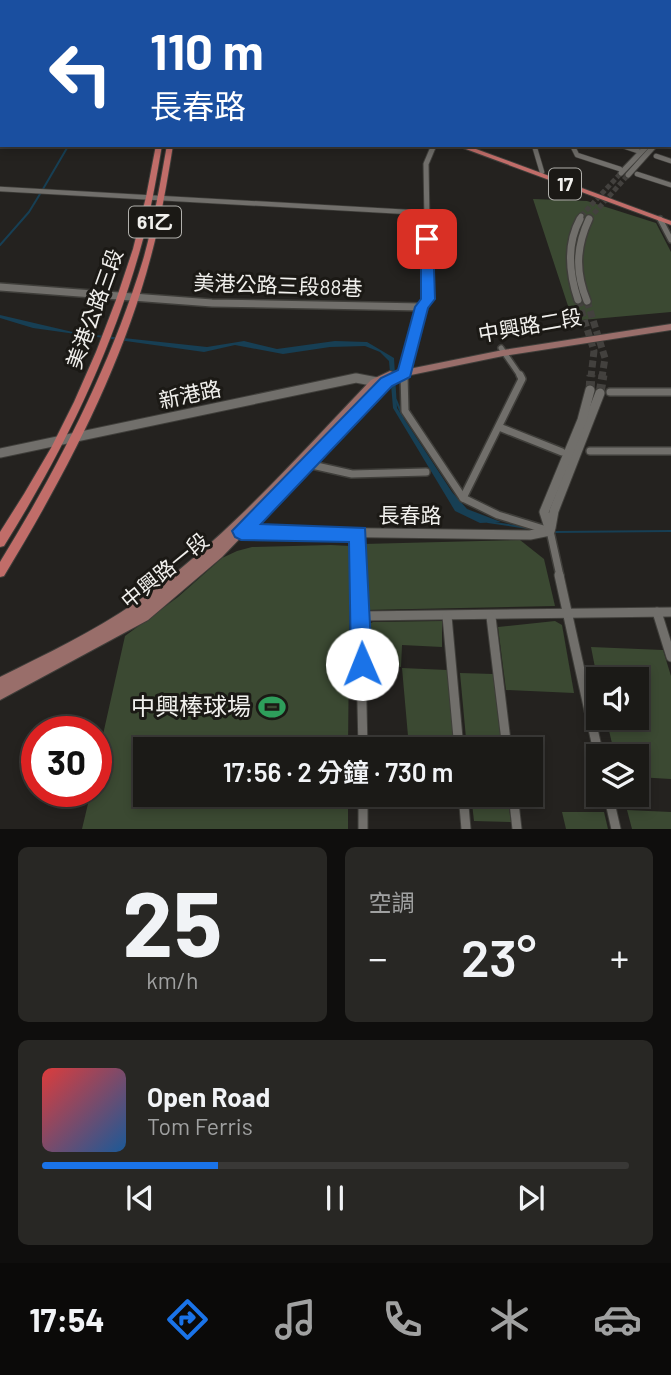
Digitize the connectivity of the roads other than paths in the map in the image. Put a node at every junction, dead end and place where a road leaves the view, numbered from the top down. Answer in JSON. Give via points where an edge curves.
{"nodes":[{"id":1,"x":159,"y":147,"type":"edge"},
{"id":2,"x":170,"y":147,"type":"edge"},
{"id":3,"x":434,"y":147,"type":"edge"},
{"id":4,"x":463,"y":147,"type":"edge"},
{"id":5,"x":473,"y":147,"type":"edge"},
{"id":6,"x":535,"y":147,"type":"edge"},
{"id":7,"x":573,"y":147,"type":"edge"},
{"id":8,"x":626,"y":147,"type":"edge"},
{"id":9,"x":646,"y":147,"type":"edge"},
{"id":10,"x":653,"y":147,"type":"edge"},
{"id":11,"x":638,"y":151,"type":"dead end"},
{"id":12,"x":656,"y":156,"type":"dead end"},
{"id":13,"x":671,"y":161,"type":"edge"},
{"id":14,"x":542,"y":172,"type":"junction"},
{"id":15,"x":623,"y":172,"type":"junction"},
{"id":16,"x":637,"y":174,"type":"dead end"},
{"id":17,"x":671,"y":186,"type":"edge"},
{"id":18,"x":0,"y":189,"type":"edge"},
{"id":19,"x":149,"y":198,"type":"junction"},
{"id":20,"x":160,"y":199,"type":"junction"},
{"id":21,"x":426,"y":213,"type":"junction"},
{"id":22,"x":660,"y":219,"type":"junction"},
{"id":23,"x":671,"y":221,"type":"edge"},
{"id":24,"x":671,"y":240,"type":"edge"},
{"id":25,"x":0,"y":286,"type":"edge"},
{"id":26,"x":120,"y":296,"type":"junction"},
{"id":27,"x":133,"y":297,"type":"junction"},
{"id":28,"x":578,"y":300,"type":"tunnel mouth"},
{"id":29,"x":587,"y":301,"type":"tunnel mouth"},
{"id":30,"x":422,"y":307,"type":"junction"},
{"id":31,"x":671,"y":325,"type":"edge"},
{"id":32,"x":502,"y":351,"type":"junction"},
{"id":33,"x":395,"y":375,"type":"junction"},
{"id":34,"x":374,"y":382,"type":"junction"},
{"id":35,"x":590,"y":390,"type":"tunnel mouth"},
{"id":36,"x":610,"y":392,"type":"dead end"},
{"id":37,"x":671,"y":392,"type":"edge"},
{"id":38,"x":600,"y":393,"type":"tunnel mouth"},
{"id":39,"x":499,"y":428,"type":"junction"},
{"id":40,"x":77,"y":437,"type":"junction"},
{"id":41,"x":60,"y":440,"type":"junction"},
{"id":42,"x":671,"y":451,"type":"edge"},
{"id":43,"x":562,"y":452,"type":"dead end"},
{"id":44,"x":590,"y":452,"type":"dead end"},
{"id":45,"x":0,"y":453,"type":"edge"},
{"id":46,"x":301,"y":462,"type":"junction"},
{"id":47,"x":426,"y":472,"type":"dead end"},
{"id":48,"x":463,"y":498,"type":"junction"},
{"id":49,"x":228,"y":531,"type":"junction"},
{"id":50,"x":241,"y":531,"type":"junction"},
{"id":51,"x":358,"y":534,"type":"junction"},
{"id":52,"x":548,"y":534,"type":"junction"},
{"id":53,"x":0,"y":542,"type":"edge"},
{"id":54,"x":0,"y":572,"type":"edge"},
{"id":55,"x":657,"y":612,"type":"junction"},
{"id":56,"x":671,"y":612,"type":"edge"},
{"id":57,"x":566,"y":614,"type":"junction"},
{"id":58,"x":361,"y":616,"type":"junction"},
{"id":59,"x":447,"y":616,"type":"junction"},
{"id":60,"x":491,"y":617,"type":"junction"},
{"id":61,"x":671,"y":657,"type":"edge"},
{"id":62,"x":0,"y":683,"type":"edge"},
{"id":63,"x":0,"y":694,"type":"edge"},
{"id":64,"x":363,"y":737,"type":"edge"},
{"id":65,"x":458,"y":737,"type":"edge"},
{"id":66,"x":506,"y":737,"type":"edge"},
{"id":67,"x":596,"y":744,"type":"edge"},
{"id":68,"x":363,"y":807,"type":"edge"},
{"id":69,"x":464,"y":807,"type":"edge"},
{"id":70,"x":514,"y":807,"type":"edge"},
{"id":71,"x":611,"y":807,"type":"edge"},
{"id":72,"x":363,"y":829,"type":"edge"},
{"id":73,"x":466,"y":829,"type":"edge"},
{"id":74,"x":517,"y":829,"type":"edge"},
{"id":75,"x":616,"y":829,"type":"edge"}],
"edges":[{"from":1,"to":19,"type":"main road","name":"美港公路三段","number":"61乙"},
{"from":2,"to":20,"type":"main road","name":"美港公路三段","number":"61乙"},
{"from":3,"to":21,"type":"street","via":[[426,164]]},
{"from":4,"to":22,"type":"main road","number":"17"},
{"from":5,"to":14,"type":"main road","number":"17"},
{"from":6,"to":14,"type":"street"},
{"from":7,"to":15,"type":"street","via":[[577,155]]},
{"from":8,"to":11,"type":"street"},
{"from":9,"to":15,"type":"street"},
{"from":10,"to":15,"type":"street"},
{"from":12,"to":13,"type":"street"},
{"from":14,"to":23,"type":"main road","number":"17"},
{"from":16,"to":17,"type":"street"},
{"from":18,"to":19,"type":"street"},
{"from":19,"to":20,"type":"street"},
{"from":19,"to":26,"type":"main road","name":"美港公路三段","number":"61乙"},
{"from":20,"to":21,"type":"street"},
{"from":20,"to":27,"type":"main road","name":"美港公路三段","number":"61乙"},
{"from":21,"to":30,"type":"street","via":[[428,299]]},
{"from":22,"to":23,"type":"main road","number":"17"},
{"from":22,"to":24,"type":"street"},
{"from":25,"to":26,"type":"street","name":"美港公路三段88巷"},
{"from":26,"to":27,"type":"street","name":"美港公路三段88巷"},
{"from":26,"to":41,"type":"main road","name":"美港公路三段","number":"61乙"},
{"from":27,"to":30,"type":"street","name":"美港公路三段88巷","via":[[286,306]]},
{"from":27,"to":40,"type":"main road","name":"美港公路三段","number":"61乙"},
{"from":28,"to":29,"type":"street","via":[[568,258],[576,225],[585,217],[577,266]]},
{"from":30,"to":33,"type":"street"},
{"from":31,"to":32,"type":"main road","name":"中興路二段"},
{"from":32,"to":33,"type":"main road","name":"中興路二段"},
{"from":32,"to":39,"type":"street","via":[[522,379]]},
{"from":33,"to":34,"type":"main road","name":"中興路二段"},
{"from":33,"to":46,"type":"main road","name":"中興路一段"},
{"from":33,"to":48,"type":"street","via":[[405,411]]},
{"from":34,"to":40,"type":"street","name":"新港路","via":[[356,378]]},
{"from":34,"to":46,"type":"main road","name":"中興路一段"},
{"from":35,"to":52,"type":"street","via":[[544,512]]},
{"from":36,"to":37,"type":"street"},
{"from":38,"to":52,"type":"street"},
{"from":39,"to":43,"type":"street"},
{"from":39,"to":48,"type":"street"},
{"from":40,"to":41,"type":"street","name":"新港路"},
{"from":40,"to":54,"type":"main road","number":"61乙"},
{"from":41,"to":45,"type":"street","name":"新港路"},
{"from":41,"to":53,"type":"main road","number":"61乙"},
{"from":42,"to":44,"type":"street"},
{"from":46,"to":47,"type":"street","via":[[352,474]]},
{"from":46,"to":49,"type":"main road","name":"中興路一段"},
{"from":46,"to":50,"type":"main road","name":"中興路一段"},
{"from":48,"to":52,"type":"street"},
{"from":49,"to":50,"type":"street","name":"長春路"},
{"from":49,"to":62,"type":"main road","name":"中興路一段","via":[[140,606]]},
{"from":50,"to":51,"type":"street","name":"長春路"},
{"from":50,"to":63,"type":"main road","name":"中興路一段","via":[[144,616]]},
{"from":51,"to":52,"type":"street","name":"長春路"},
{"from":51,"to":58,"type":"street"},
{"from":52,"to":57,"type":"street"},
{"from":55,"to":56,"type":"street"},
{"from":55,"to":57,"type":"street"},
{"from":55,"to":61,"type":"street"},
{"from":57,"to":60,"type":"street"},
{"from":57,"to":67,"type":"street"},
{"from":58,"to":59,"type":"street"},
{"from":58,"to":64,"type":"street"},
{"from":59,"to":60,"type":"street"},
{"from":59,"to":65,"type":"street"},
{"from":60,"to":66,"type":"street"},
{"from":68,"to":72,"type":"street"},
{"from":69,"to":73,"type":"street"},
{"from":70,"to":74,"type":"street"},
{"from":71,"to":75,"type":"street"}]}
